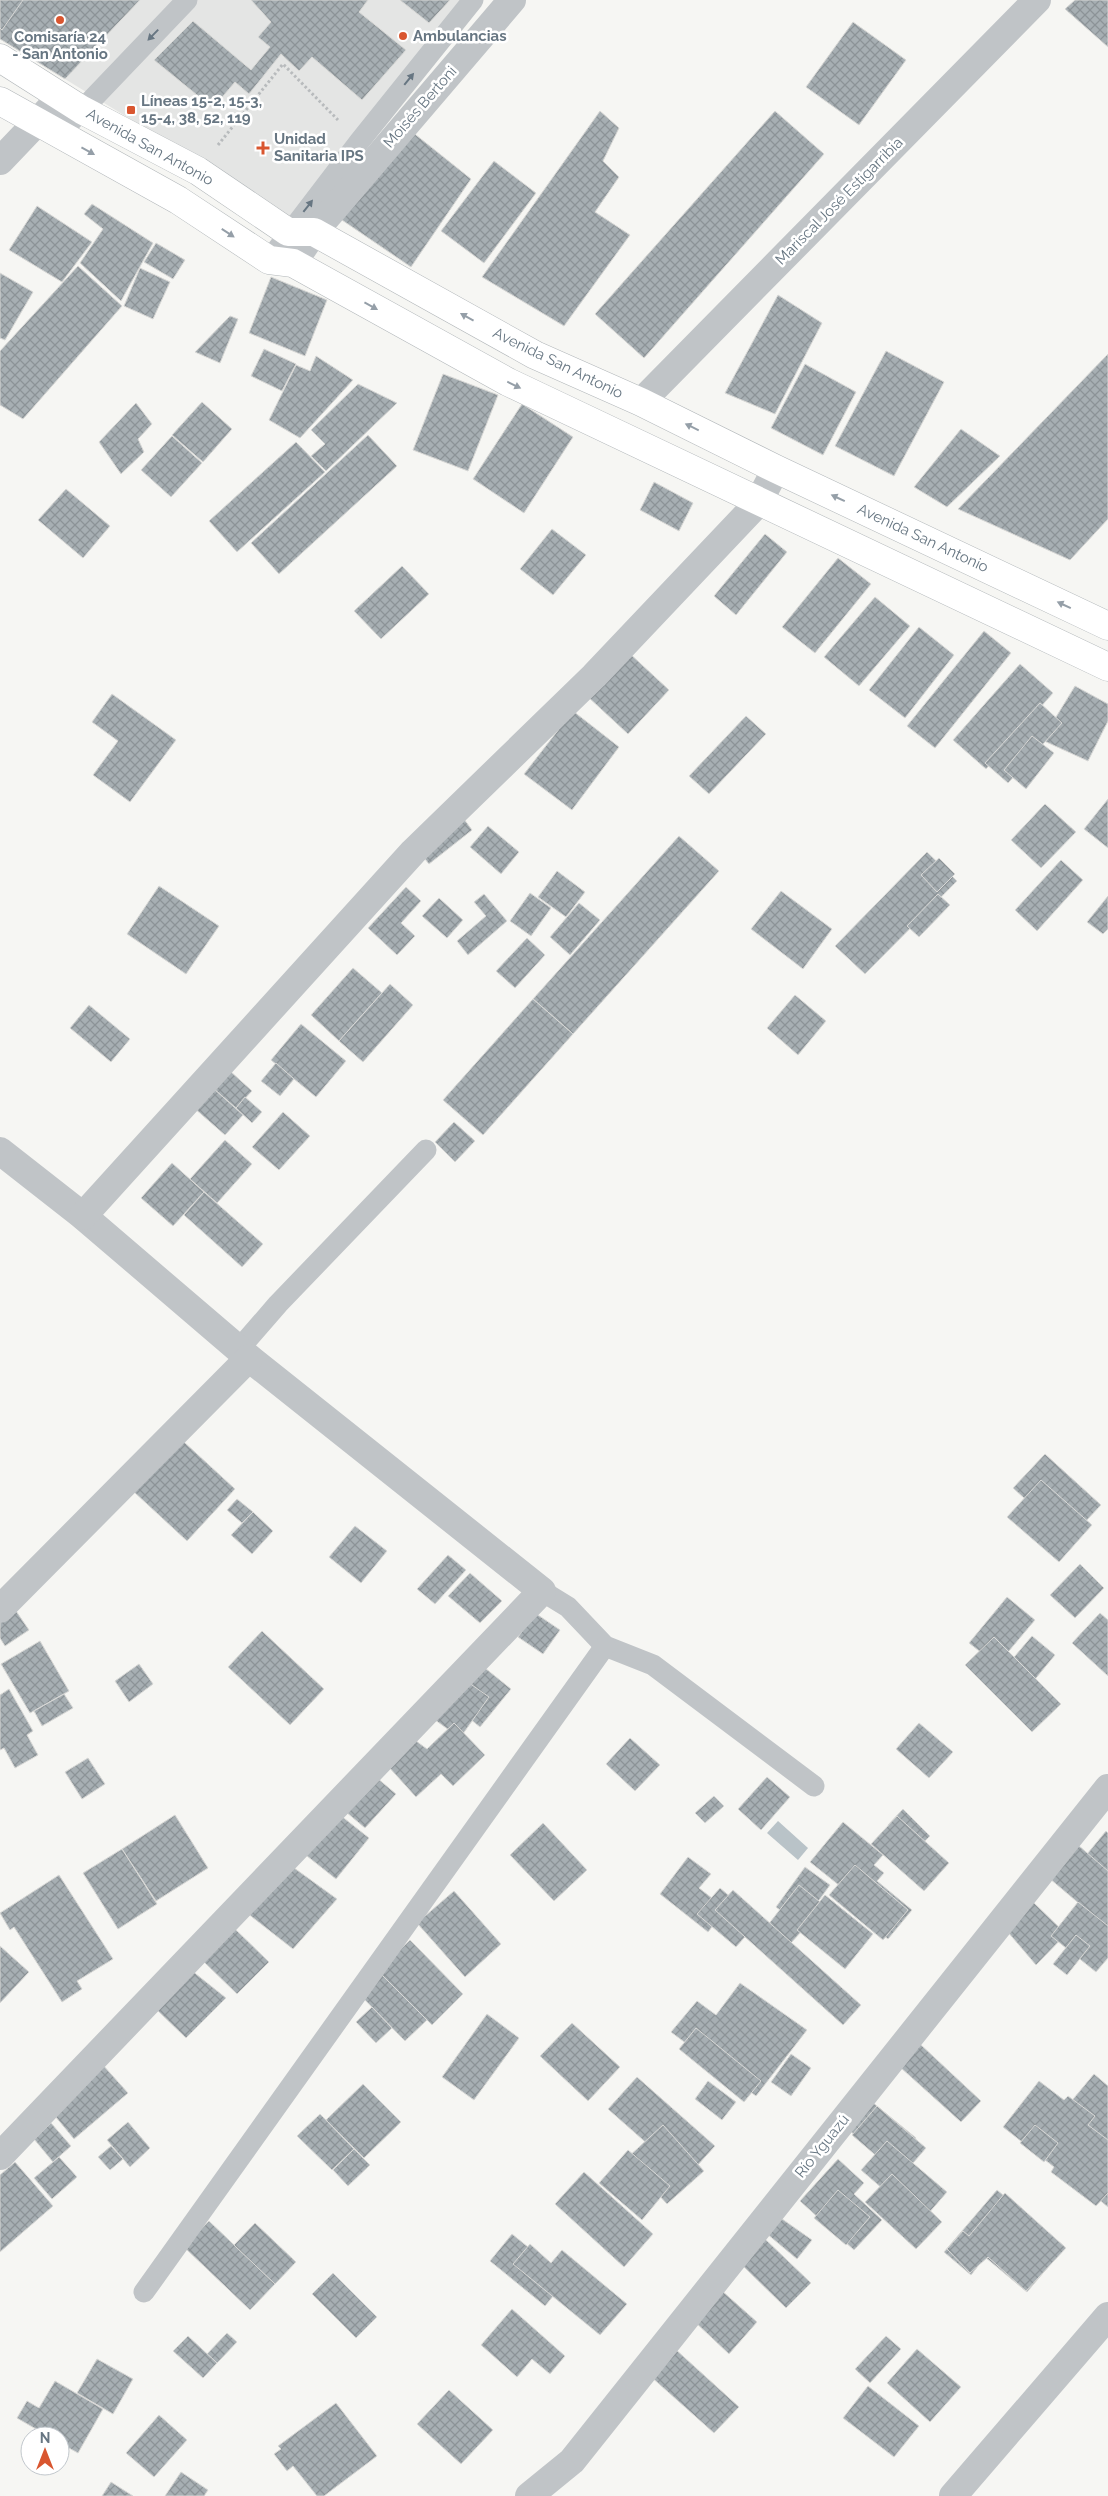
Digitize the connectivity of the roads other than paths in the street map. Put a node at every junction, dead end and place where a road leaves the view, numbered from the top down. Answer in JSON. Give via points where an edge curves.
{"nodes":[{"id":1,"x":187,"y":0,"type":"edge"},
{"id":2,"x":473,"y":0,"type":"edge"},
{"id":3,"x":512,"y":0,"type":"edge"},
{"id":4,"x":1037,"y":0,"type":"edge"},
{"id":5,"x":0,"y":58,"type":"edge"},
{"id":6,"x":0,"y":101,"type":"edge"},
{"id":7,"x":72,"y":103,"type":"junction"},
{"id":8,"x":47,"y":128,"type":"junction"},
{"id":9,"x":0,"y":162,"type":"edge"},
{"id":10,"x":301,"y":232,"type":"junction"},
{"id":11,"x":281,"y":261,"type":"junction"},
{"id":12,"x":641,"y":402,"type":"junction"},
{"id":13,"x":776,"y":469,"type":"junction"},
{"id":14,"x":758,"y":503,"type":"junction"},
{"id":15,"x":1108,"y":626,"type":"edge"},
{"id":16,"x":1108,"y":667,"type":"edge"},
{"id":17,"x":426,"y":1150,"type":"dead end"},
{"id":18,"x":0,"y":1152,"type":"edge"},
{"id":19,"x":83,"y":1216,"type":"junction"},
{"id":20,"x":244,"y":1354,"type":"junction"},
{"id":21,"x":542,"y":1591,"type":"junction"},
{"id":22,"x":0,"y":1609,"type":"edge"},
{"id":23,"x":605,"y":1646,"type":"junction"},
{"id":24,"x":814,"y":1786,"type":"dead end"},
{"id":25,"x":1108,"y":1788,"type":"edge"},
{"id":26,"x":0,"y":2156,"type":"edge"},
{"id":27,"x":144,"y":2292,"type":"dead end"},
{"id":28,"x":1108,"y":2316,"type":"edge"},
{"id":29,"x":529,"y":2496,"type":"edge"},
{"id":30,"x":953,"y":2496,"type":"edge"}],
"edges":[{"from":1,"to":7,"type":"lane","one_way":true},
{"from":10,"to":2,"type":"lane","one_way":true,"via":[[359,142]]},
{"from":3,"to":10,"type":"street","name":"Moisés Bertoni"},
{"from":4,"to":12,"type":"street","name":"Mariscal José Estigarribia"},
{"from":5,"to":7,"type":"main road","name":"Avenida San Antonio"},
{"from":6,"to":8,"type":"main road"},
{"from":7,"to":8,"type":"street"},
{"from":7,"to":10,"type":"main road","name":"Avenida San Antonio","via":[[198,171]]},
{"from":8,"to":9,"type":"street"},
{"from":8,"to":11,"type":"main road","one_way":true},
{"from":10,"to":11,"type":"street","name":"Moisés Bertoni"},
{"from":12,"to":10,"type":"main road","name":"Avenida San Antonio","one_way":true,"via":[[535,355]]},
{"from":11,"to":14,"type":"main road","one_way":true,"via":[[508,382]]},
{"from":13,"to":12,"type":"main road","name":"Avenida San Antonio","one_way":true},
{"from":13,"to":14,"type":"street"},
{"from":15,"to":13,"type":"main road","name":"Avenida San Antonio","one_way":true},
{"from":14,"to":16,"type":"main road"},
{"from":14,"to":19,"type":"street","via":[[594,676],[413,852]]},
{"from":17,"to":20,"type":"lane","via":[[278,1304]]},
{"from":18,"to":19,"type":"street"},
{"from":19,"to":20,"type":"street"},
{"from":20,"to":21,"type":"street"},
{"from":20,"to":22,"type":"street"},
{"from":21,"to":23,"type":"lane","via":[[568,1607]]},
{"from":21,"to":26,"type":"street"},
{"from":23,"to":24,"type":"lane","via":[[653,1665]]},
{"from":23,"to":27,"type":"lane"},
{"from":25,"to":29,"type":"street","name":"Río Yguazú","via":[[578,2453]]},
{"from":28,"to":30,"type":"street"}]}
